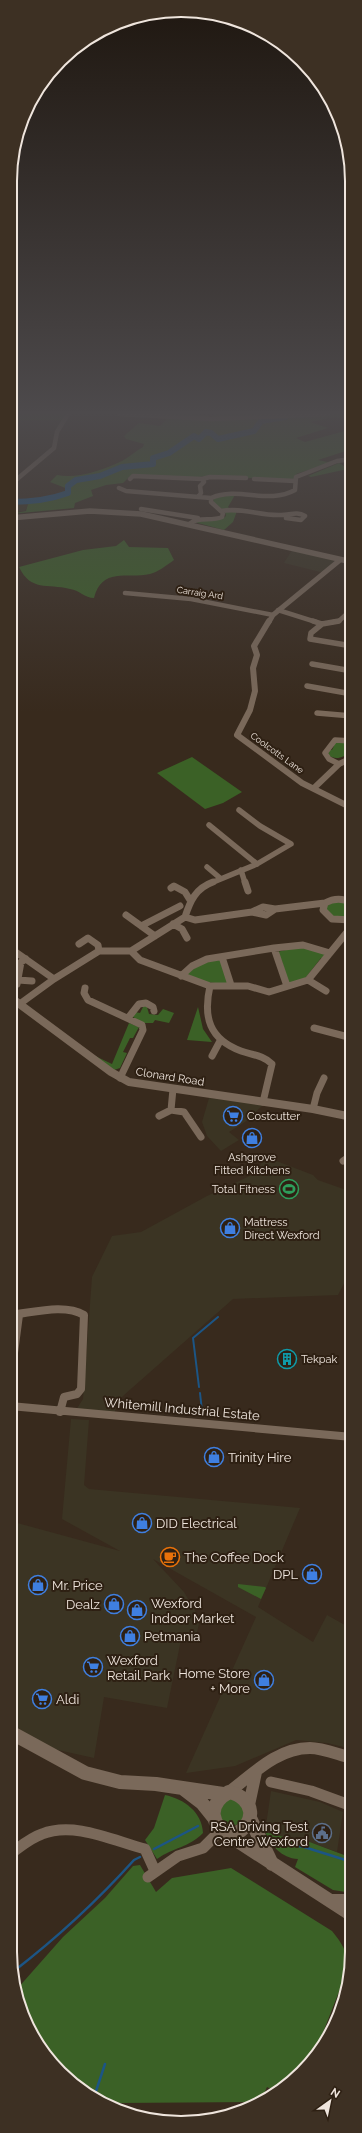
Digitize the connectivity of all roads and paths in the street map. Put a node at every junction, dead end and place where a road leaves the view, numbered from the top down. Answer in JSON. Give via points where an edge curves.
{"nodes":[{"id":1,"x":53,"y":514,"type":"edge"},
{"id":2,"x":135,"y":514,"type":"edge"},
{"id":3,"x":173,"y":514,"type":"edge"},
{"id":4,"x":222,"y":514,"type":"edge"},
{"id":5,"x":262,"y":514,"type":"edge"},
{"id":6,"x":287,"y":514,"type":"edge"},
{"id":7,"x":296,"y":514,"type":"edge"},
{"id":8,"x":17,"y":517,"type":"edge"},
{"id":9,"x":198,"y":518,"type":"junction"},
{"id":10,"x":286,"y":518,"type":"dead end"},
{"id":11,"x":189,"y":524,"type":"junction"},
{"id":12,"x":340,"y":560,"type":"junction"},
{"id":13,"x":345,"y":561,"type":"edge"},
{"id":14,"x":125,"y":593,"type":"dead end"},
{"id":15,"x":278,"y":610,"type":"junction"},
{"id":16,"x":273,"y":615,"type":"junction"},
{"id":17,"x":345,"y":615,"type":"edge"},
{"id":18,"x":322,"y":624,"type":"junction"},
{"id":19,"x":345,"y":644,"type":"edge"},
{"id":20,"x":312,"y":664,"type":"dead end"},
{"id":21,"x":345,"y":670,"type":"edge"},
{"id":22,"x":307,"y":686,"type":"dead end"},
{"id":23,"x":345,"y":693,"type":"edge"},
{"id":24,"x":317,"y":713,"type":"dead end"},
{"id":25,"x":345,"y":715,"type":"edge"},
{"id":26,"x":345,"y":740,"type":"edge"},
{"id":27,"x":345,"y":761,"type":"edge"},
{"id":28,"x":339,"y":764,"type":"junction"},
{"id":29,"x":314,"y":788,"type":"junction"},
{"id":30,"x":345,"y":804,"type":"edge"},
{"id":31,"x":239,"y":810,"type":"dead end"},
{"id":32,"x":209,"y":825,"type":"dead end"},
{"id":33,"x":257,"y":864,"type":"junction"},
{"id":34,"x":207,"y":867,"type":"dead end"},
{"id":35,"x":241,"y":870,"type":"junction"},
{"id":36,"x":220,"y":878,"type":"junction"},
{"id":37,"x":171,"y":888,"type":"dead end"},
{"id":38,"x":248,"y":891,"type":"dead end"},
{"id":39,"x":190,"y":900,"type":"junction"},
{"id":40,"x":345,"y":900,"type":"edge"},
{"id":41,"x":326,"y":903,"type":"junction"},
{"id":42,"x":180,"y":906,"type":"dead end"},
{"id":43,"x":126,"y":915,"type":"dead end"},
{"id":44,"x":185,"y":917,"type":"junction"},
{"id":45,"x":345,"y":920,"type":"edge"},
{"id":46,"x":173,"y":924,"type":"junction"},
{"id":47,"x":141,"y":926,"type":"junction"},
{"id":48,"x":345,"y":935,"type":"edge"},
{"id":49,"x":155,"y":936,"type":"junction"},
{"id":50,"x":187,"y":938,"type":"dead end"},
{"id":51,"x":79,"y":944,"type":"dead end"},
{"id":52,"x":274,"y":948,"type":"junction"},
{"id":53,"x":99,"y":951,"type":"junction"},
{"id":54,"x":131,"y":951,"type":"junction"},
{"id":55,"x":17,"y":953,"type":"edge"},
{"id":56,"x":330,"y":953,"type":"junction"},
{"id":57,"x":222,"y":957,"type":"junction"},
{"id":58,"x":26,"y":959,"type":"junction"},
{"id":59,"x":181,"y":976,"type":"junction"},
{"id":60,"x":54,"y":979,"type":"junction"},
{"id":61,"x":308,"y":980,"type":"junction"},
{"id":62,"x":32,"y":981,"type":"dead end"},
{"id":63,"x":231,"y":985,"type":"junction"},
{"id":64,"x":210,"y":986,"type":"junction"},
{"id":65,"x":287,"y":986,"type":"junction"},
{"id":66,"x":85,"y":988,"type":"dead end"},
{"id":67,"x":326,"y":991,"type":"dead end"},
{"id":68,"x":17,"y":1001,"type":"edge"},
{"id":69,"x":21,"y":1003,"type":"junction"},
{"id":70,"x":154,"y":1011,"type":"dead end"},
{"id":71,"x":128,"y":1018,"type":"junction"},
{"id":72,"x":314,"y":1028,"type":"dead end"},
{"id":73,"x":345,"y":1036,"type":"edge"},
{"id":74,"x":220,"y":1041,"type":"junction"},
{"id":75,"x":212,"y":1056,"type":"dead end"},
{"id":76,"x":120,"y":1078,"type":"junction"},
{"id":77,"x":324,"y":1078,"type":"dead end"},
{"id":78,"x":173,"y":1089,"type":"junction"},
{"id":79,"x":263,"y":1102,"type":"junction"},
{"id":80,"x":313,"y":1109,"type":"junction"},
{"id":81,"x":171,"y":1110,"type":"junction"},
{"id":82,"x":159,"y":1116,"type":"dead end"},
{"id":83,"x":345,"y":1116,"type":"edge"},
{"id":84,"x":201,"y":1137,"type":"dead end"},
{"id":85,"x":17,"y":1315,"type":"edge"},
{"id":86,"x":17,"y":1407,"type":"edge"},
{"id":87,"x":60,"y":1412,"type":"junction"},
{"id":88,"x":345,"y":1436,"type":"edge"},
{"id":89,"x":17,"y":1736,"type":"edge"},
{"id":90,"x":345,"y":1756,"type":"edge"},
{"id":91,"x":256,"y":1772,"type":"junction"},
{"id":92,"x":271,"y":1782,"type":"dead end"},
{"id":93,"x":182,"y":1788,"type":"junction"},
{"id":94,"x":226,"y":1793,"type":"junction"},
{"id":95,"x":345,"y":1803,"type":"edge"},
{"id":96,"x":250,"y":1812,"type":"junction"},
{"id":97,"x":214,"y":1818,"type":"junction"},
{"id":98,"x":224,"y":1832,"type":"junction"},
{"id":99,"x":17,"y":1849,"type":"edge"},
{"id":100,"x":272,"y":1864,"type":"junction"},
{"id":101,"x":330,"y":1901,"type":"junction"},
{"id":102,"x":345,"y":1901,"type":"edge"},
{"id":103,"x":345,"y":1911,"type":"edge"}],
"edges":[{"from":1,"to":8,"type":"main road"},
{"from":2,"to":11,"type":"main road"},
{"from":3,"to":9,"type":"street"},
{"from":4,"to":9,"type":"street","via":[[223,516],[218,519]]},
{"from":5,"to":6,"type":"street","via":[[281,516]]},
{"from":7,"to":10,"type":"street","via":[[305,516],[303,520]]},
{"from":9,"to":11,"type":"street"},
{"from":11,"to":12,"type":"main road"},
{"from":12,"to":13,"type":"main road"},
{"from":12,"to":15,"type":"street","name":"Coolcotts Lane"},
{"from":14,"to":16,"type":"street","name":"Carraig Ard","via":[[191,599]]},
{"from":15,"to":16,"type":"street","name":"Coolcotts Lane"},
{"from":15,"to":18,"type":"street"},
{"from":16,"to":29,"type":"street","name":"Coolcotts Lane","via":[[254,646],[257,655],[253,668],[255,691],[250,710],[237,735],[302,783]]},
{"from":17,"to":18,"type":"street","via":[[339,621]]},
{"from":18,"to":19,"type":"street","via":[[311,633],[310,639]]},
{"from":20,"to":21,"type":"street"},
{"from":22,"to":23,"type":"street"},
{"from":24,"to":25,"type":"street"},
{"from":26,"to":28,"type":"street","via":[[331,741],[325,753]]},
{"from":27,"to":28,"type":"street"},
{"from":28,"to":29,"type":"street"},
{"from":29,"to":30,"type":"street","name":"Coolcotts Lane"},
{"from":31,"to":33,"type":"street","via":[[291,844]]},
{"from":32,"to":33,"type":"street"},
{"from":33,"to":35,"type":"street"},
{"from":34,"to":36,"type":"street"},
{"from":35,"to":36,"type":"street"},
{"from":35,"to":38,"type":"street"},
{"from":36,"to":39,"type":"street","via":[[207,884]]},
{"from":37,"to":39,"type":"street","via":[[174,886],[185,892]]},
{"from":39,"to":44,"type":"street"},
{"from":40,"to":41,"type":"street","via":[[339,898]]},
{"from":41,"to":44,"type":"street","via":[[275,909],[266,914],[252,912],[195,920]]},
{"from":41,"to":45,"type":"street","via":[[323,910],[327,916]]},
{"from":42,"to":47,"type":"street"},
{"from":43,"to":47,"type":"street"},
{"from":44,"to":46,"type":"street"},
{"from":46,"to":49,"type":"street"},
{"from":46,"to":50,"type":"street","via":[[182,929]]},
{"from":47,"to":49,"type":"street"},
{"from":48,"to":56,"type":"street"},
{"from":49,"to":54,"type":"street"},
{"from":51,"to":53,"type":"street","via":[[88,938],[98,946]]},
{"from":52,"to":56,"type":"street","via":[[303,945]]},
{"from":52,"to":57,"type":"street"},
{"from":52,"to":65,"type":"street"},
{"from":53,"to":54,"type":"street"},
{"from":53,"to":60,"type":"street"},
{"from":54,"to":59,"type":"street","via":[[140,960]]},
{"from":55,"to":58,"type":"street"},
{"from":56,"to":61,"type":"street"},
{"from":57,"to":59,"type":"street","via":[[202,960]]},
{"from":57,"to":63,"type":"street"},
{"from":58,"to":60,"type":"street"},
{"from":58,"to":62,"type":"street","via":[[21,962],[18,982]]},
{"from":59,"to":64,"type":"street"},
{"from":60,"to":69,"type":"street"},
{"from":61,"to":65,"type":"street"},
{"from":61,"to":67,"type":"street"},
{"from":63,"to":64,"type":"street"},
{"from":63,"to":65,"type":"street","via":[[248,986],[269,992]]},
{"from":64,"to":74,"type":"street","via":[[206,999],[207,1013]]},
{"from":66,"to":71,"type":"street","via":[[84,993],[88,1000]]},
{"from":68,"to":69,"type":"street","name":"Clonard Road"},
{"from":69,"to":76,"type":"street","name":"Clonard Road"},
{"from":70,"to":71,"type":"street","via":[[153,1007],[146,1003],[139,1004]]},
{"from":71,"to":76,"type":"street","via":[[142,1025],[143,1030]]},
{"from":72,"to":73,"type":"street"},
{"from":74,"to":75,"type":"street"},
{"from":74,"to":79,"type":"street","via":[[241,1051],[267,1058],[272,1064]]},
{"from":76,"to":78,"type":"street","name":"Clonard Road","via":[[129,1082]]},
{"from":77,"to":80,"type":"street"},
{"from":78,"to":79,"type":"street","name":"Clonard Road"},
{"from":78,"to":81,"type":"street"},
{"from":79,"to":80,"type":"street","name":"Clonard Road"},
{"from":80,"to":83,"type":"street","name":"Clonard Road"},
{"from":81,"to":82,"type":"street"},
{"from":81,"to":84,"type":"street","via":[[185,1111]]},
{"from":85,"to":87,"type":"street","via":[[34,1311],[76,1311],[84,1315],[81,1388],[77,1394],[64,1397]]},
{"from":86,"to":87,"type":"street","name":"Whitemill Industrial Estate"},
{"from":87,"to":88,"type":"street","name":"Whitemill Industrial Estate"},
{"from":89,"to":93,"type":"main road","via":[[85,1773],[120,1782]]},
{"from":90,"to":91,"type":"street","via":[[310,1748],[287,1752],[272,1759]]},
{"from":91,"to":94,"type":"street"},
{"from":91,"to":96,"type":"street"},
{"from":92,"to":95,"type":"street","via":[[311,1791]]},
{"from":93,"to":94,"type":"main road"},
{"from":93,"to":97,"type":"main road","via":[[202,1803]]},
{"from":94,"to":96,"type":"main road","via":[[241,1795]]},
{"from":94,"to":97,"type":"main road","via":[[215,1804]]},
{"from":96,"to":98,"type":"main road","via":[[244,1830],[239,1833]]},
{"from":96,"to":100,"type":"main road"},
{"from":97,"to":98,"type":"main road"},
{"from":98,"to":99,"type":"street","via":[[203,1848],[178,1856],[151,1874],[145,1849],[65,1830],[42,1833]]},
{"from":98,"to":100,"type":"main road"},
{"from":100,"to":101,"type":"main road"},
{"from":101,"to":102,"type":"main road"},
{"from":101,"to":103,"type":"main road"}]}
